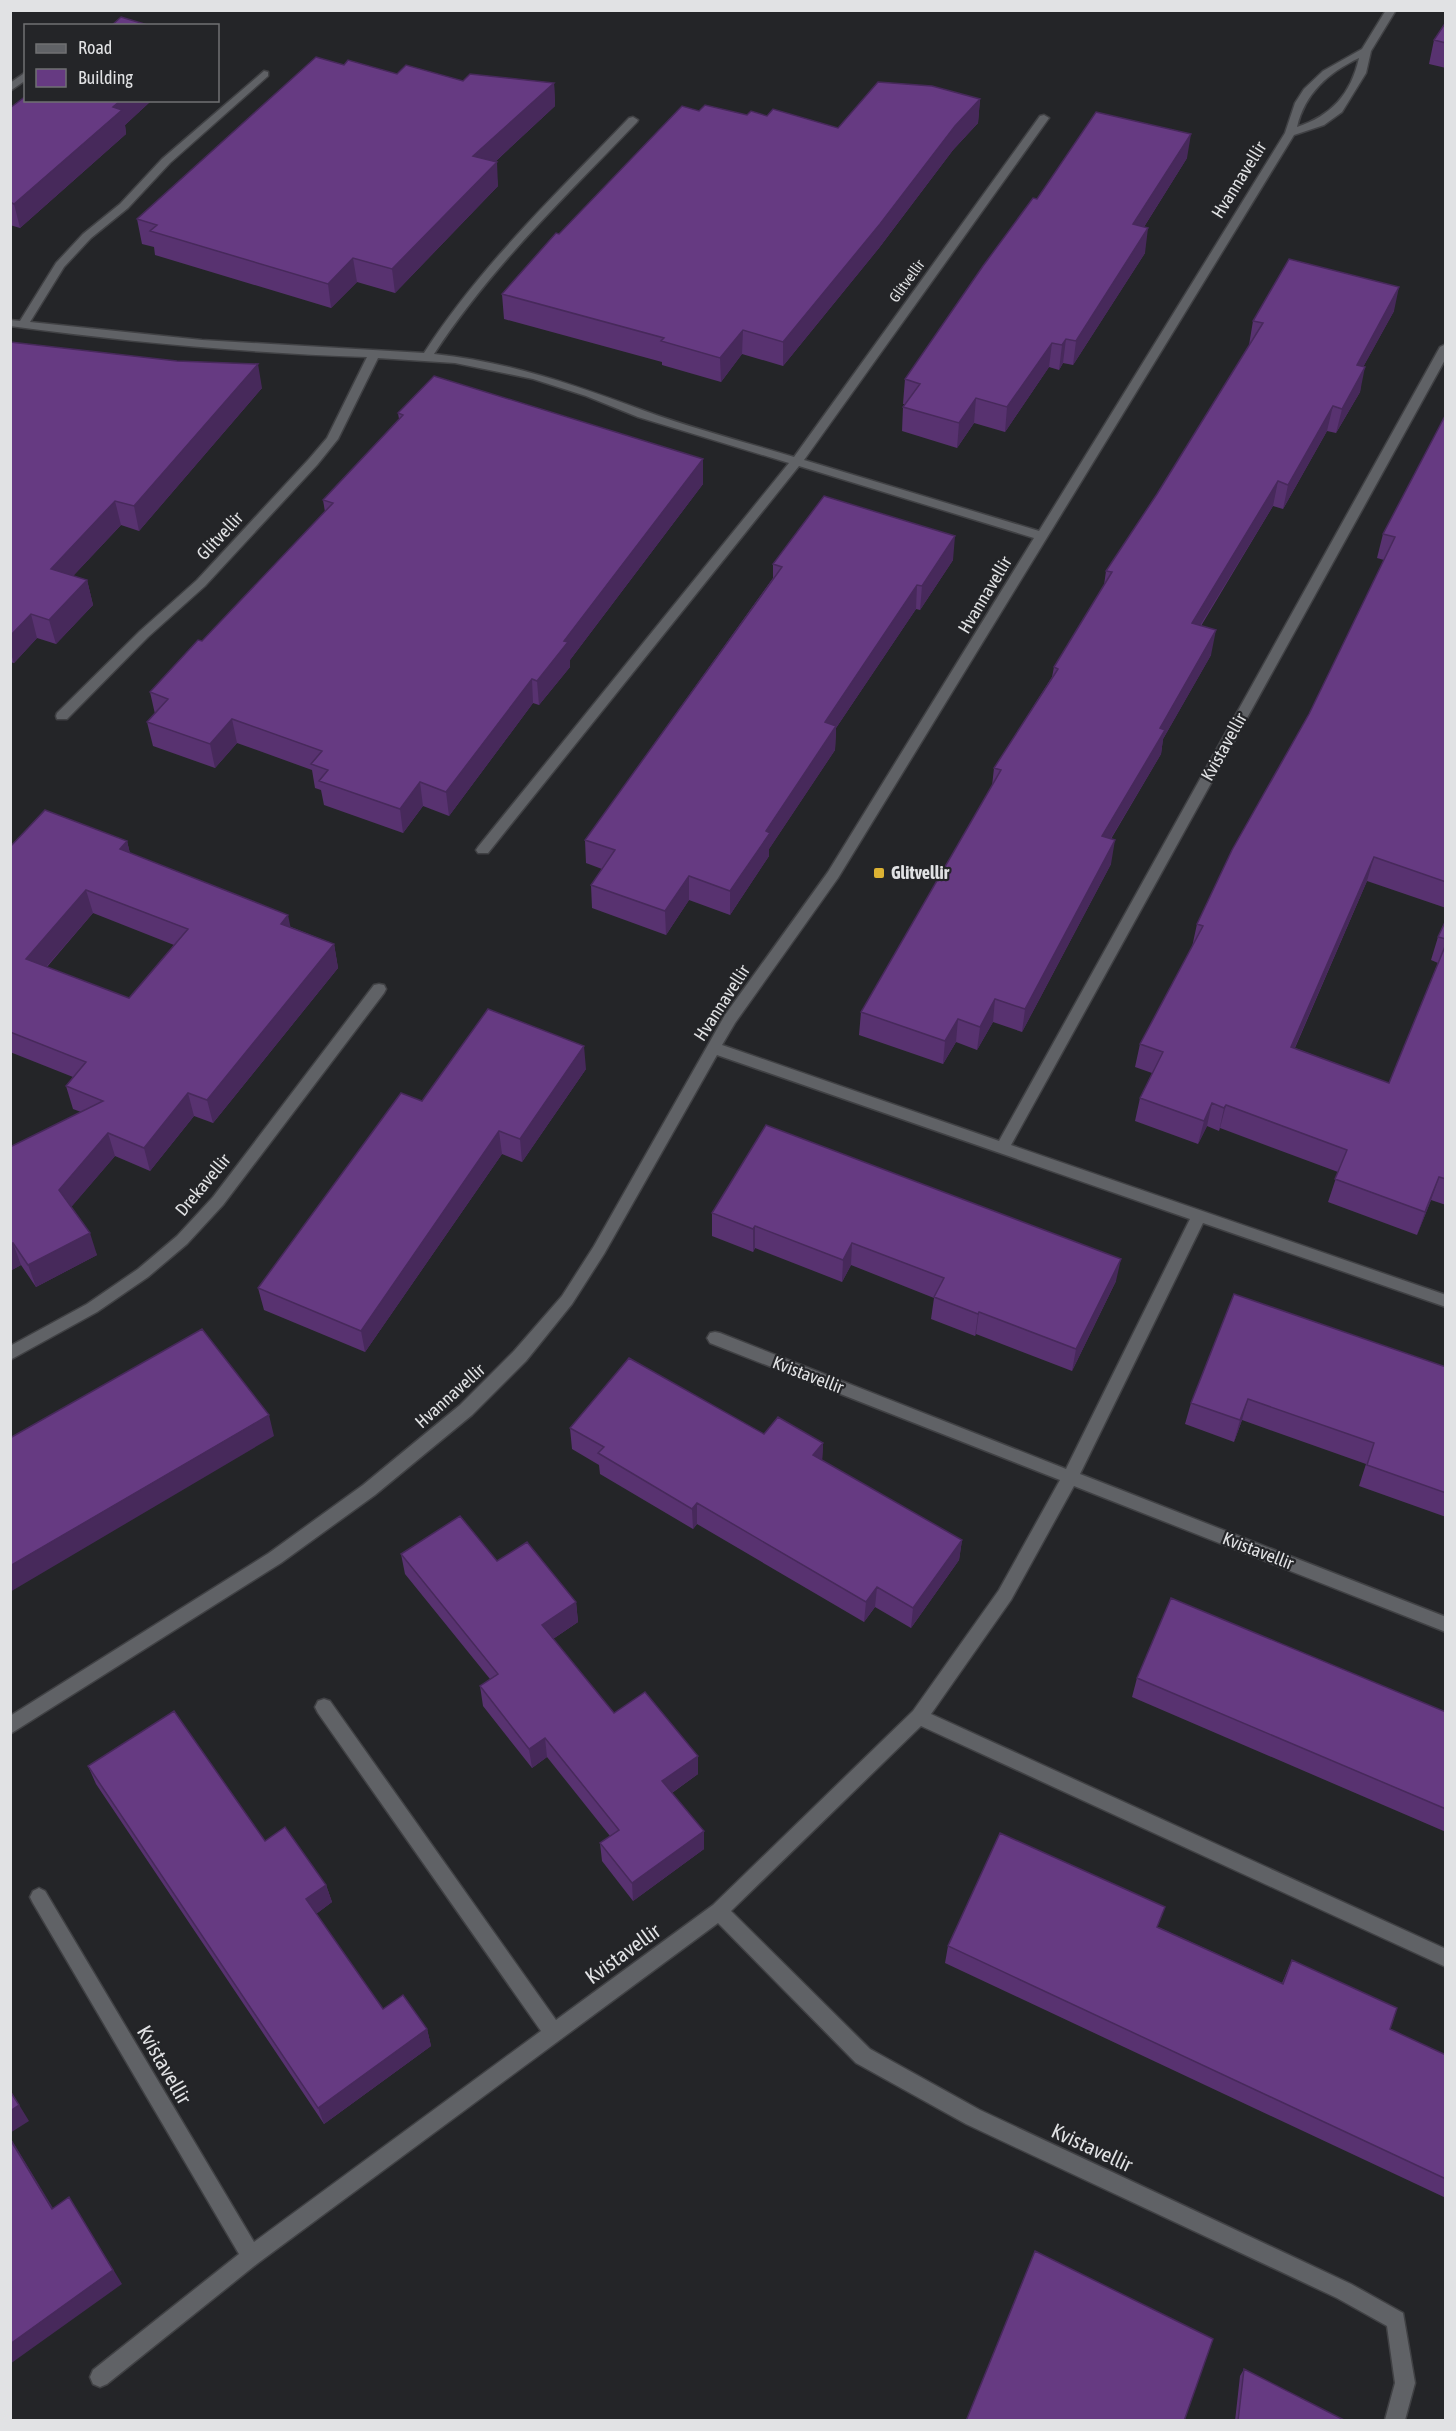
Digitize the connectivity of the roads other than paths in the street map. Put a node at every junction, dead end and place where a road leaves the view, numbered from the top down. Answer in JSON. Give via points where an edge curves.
{"nodes":[{"id":1,"x":1391,"y":10,"type":"edge"},
{"id":2,"x":1366,"y":51,"type":"junction"},
{"id":3,"x":264,"y":74,"type":"dead end"},
{"id":4,"x":24,"y":77,"type":"edge"},
{"id":5,"x":10,"y":88,"type":"edge"},
{"id":6,"x":1044,"y":118,"type":"dead end"},
{"id":7,"x":633,"y":120,"type":"dead end"},
{"id":8,"x":1290,"y":133,"type":"junction"},
{"id":9,"x":17,"y":324,"type":"edge"},
{"id":10,"x":1446,"y":346,"type":"edge"},
{"id":11,"x":373,"y":356,"type":"junction"},
{"id":12,"x":427,"y":357,"type":"junction"},
{"id":13,"x":796,"y":462,"type":"junction"},
{"id":14,"x":1041,"y":536,"type":"junction"},
{"id":15,"x":62,"y":716,"type":"dead end"},
{"id":16,"x":483,"y":850,"type":"dead end"},
{"id":17,"x":379,"y":989,"type":"dead end"},
{"id":18,"x":714,"y":1048,"type":"junction"},
{"id":19,"x":1002,"y":1148,"type":"junction"},
{"id":20,"x":1199,"y":1216,"type":"junction"},
{"id":21,"x":1446,"y":1301,"type":"edge"},
{"id":22,"x":715,"y":1338,"type":"dead end"},
{"id":23,"x":10,"y":1354,"type":"edge"},
{"id":24,"x":1070,"y":1477,"type":"junction"},
{"id":25,"x":1446,"y":1625,"type":"edge"},
{"id":26,"x":324,"y":1707,"type":"dead end"},
{"id":27,"x":919,"y":1717,"type":"junction"},
{"id":28,"x":10,"y":1726,"type":"edge"},
{"id":29,"x":39,"y":1897,"type":"dead end"},
{"id":30,"x":719,"y":1911,"type":"junction"},
{"id":31,"x":1446,"y":1958,"type":"edge"},
{"id":32,"x":553,"y":2032,"type":"junction"},
{"id":33,"x":250,"y":2256,"type":"junction"},
{"id":34,"x":99,"y":2377,"type":"dead end"},
{"id":35,"x":1395,"y":2421,"type":"edge"}],
"edges":[{"from":1,"to":2,"type":"street","name":"Hvannavellir"},
{"from":2,"to":8,"type":"street","name":"Hvannavellir","via":[[1322,74],[1300,103]]},
{"from":2,"to":8,"type":"street","name":"Hvannavellir","via":[[1361,73],[1338,110],[1320,123]]},
{"from":3,"to":9,"type":"street","via":[[87,236],[60,265]]},
{"from":4,"to":5,"type":"street"},
{"from":6,"to":13,"type":"street","name":"Glitvellir"},
{"from":7,"to":12,"type":"street","via":[[494,266],[448,322]]},
{"from":8,"to":14,"type":"street","name":"Hvannavellir"},
{"from":9,"to":11,"type":"street","via":[[134,338]]},
{"from":10,"to":19,"type":"street","name":"Kvistavellir"},
{"from":11,"to":12,"type":"street"},
{"from":11,"to":15,"type":"street","name":"Glitvellir","via":[[332,439],[313,462],[201,583]]},
{"from":12,"to":13,"type":"street","via":[[494,366],[557,383]]},
{"from":13,"to":14,"type":"street"},
{"from":13,"to":16,"type":"street","name":"Glitvellir"},
{"from":14,"to":18,"type":"street","name":"Hvannavellir","via":[[833,875],[730,1019]]},
{"from":17,"to":23,"type":"street","name":"Drekavellir","via":[[218,1201],[182,1240],[143,1274],[92,1308]]},
{"from":18,"to":19,"type":"street"},
{"from":18,"to":28,"type":"street","name":"Hvannavellir","via":[[567,1300],[520,1356],[466,1410],[369,1491],[275,1558]]},
{"from":19,"to":20,"type":"street"},
{"from":20,"to":21,"type":"street"},
{"from":20,"to":24,"type":"street","name":"Kvistavellir"},
{"from":22,"to":24,"type":"street","name":"Kvistavellir"},
{"from":24,"to":25,"type":"street","name":"Kvistavellir"},
{"from":24,"to":27,"type":"street","name":"Kvistavellir","via":[[1005,1595]]},
{"from":26,"to":32,"type":"street"},
{"from":27,"to":30,"type":"street","name":"Kvistavellir"},
{"from":27,"to":31,"type":"street"},
{"from":29,"to":33,"type":"street","name":"Kvistavellir"},
{"from":30,"to":32,"type":"street","name":"Kvistavellir"},
{"from":30,"to":35,"type":"street","name":"Kvistavellir","via":[[863,2055],[973,2117],[1344,2291],[1396,2320],[1405,2383]]},
{"from":32,"to":33,"type":"street","name":"Kvistavellir"},
{"from":33,"to":34,"type":"street","name":"Kvistavellir"}]}
